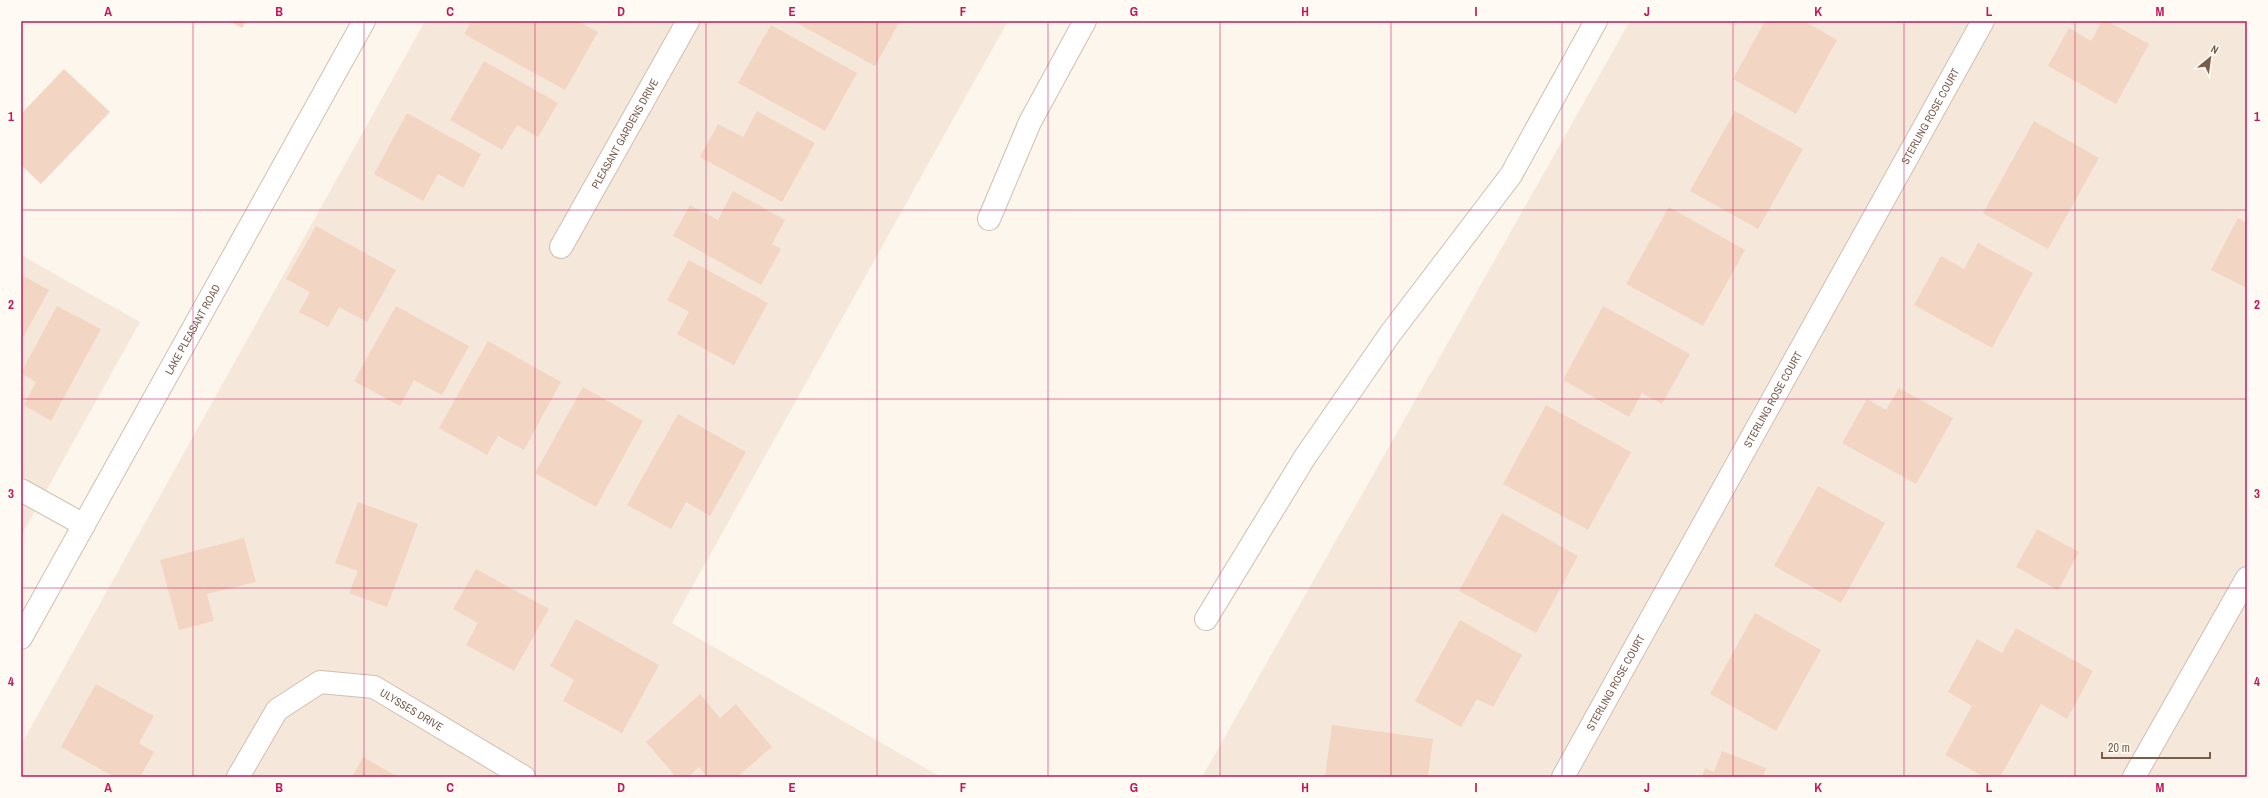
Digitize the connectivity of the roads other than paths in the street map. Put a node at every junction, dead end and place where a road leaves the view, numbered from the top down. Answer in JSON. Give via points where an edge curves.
{"nodes":[{"id":1,"x":364,"y":21,"type":"edge"},
{"id":2,"x":688,"y":21,"type":"edge"},
{"id":3,"x":1085,"y":21,"type":"edge"},
{"id":4,"x":1596,"y":21,"type":"edge"},
{"id":5,"x":1983,"y":21,"type":"edge"},
{"id":6,"x":989,"y":219,"type":"dead end"},
{"id":7,"x":561,"y":247,"type":"dead end"},
{"id":8,"x":21,"y":490,"type":"edge"},
{"id":9,"x":84,"y":525,"type":"junction"},
{"id":10,"x":2247,"y":578,"type":"edge"},
{"id":11,"x":1206,"y":619,"type":"dead end"},
{"id":12,"x":21,"y":638,"type":"edge"},
{"id":13,"x":238,"y":777,"type":"edge"},
{"id":14,"x":524,"y":777,"type":"edge"},
{"id":15,"x":1563,"y":777,"type":"edge"},
{"id":16,"x":2134,"y":777,"type":"edge"}],
"edges":[{"from":1,"to":9,"type":"street","name":"LAKE PLEASANT ROAD"},
{"from":2,"to":7,"type":"street","name":"PLEASANT GARDENS DRIVE"},
{"from":3,"to":6,"type":"street","via":[[1030,122]]},
{"from":4,"to":11,"type":"street","via":[[1511,175],[1390,334],[1305,457]]},
{"from":5,"to":15,"type":"street","name":"STERLING ROSE COURT"},
{"from":8,"to":9,"type":"street"},
{"from":9,"to":12,"type":"street","name":"LAKE PLEASANT ROAD"},
{"from":10,"to":16,"type":"street"},
{"from":13,"to":14,"type":"street","name":"ULYSSES DRIVE","via":[[276,710],[320,682],[374,687]]}]}
